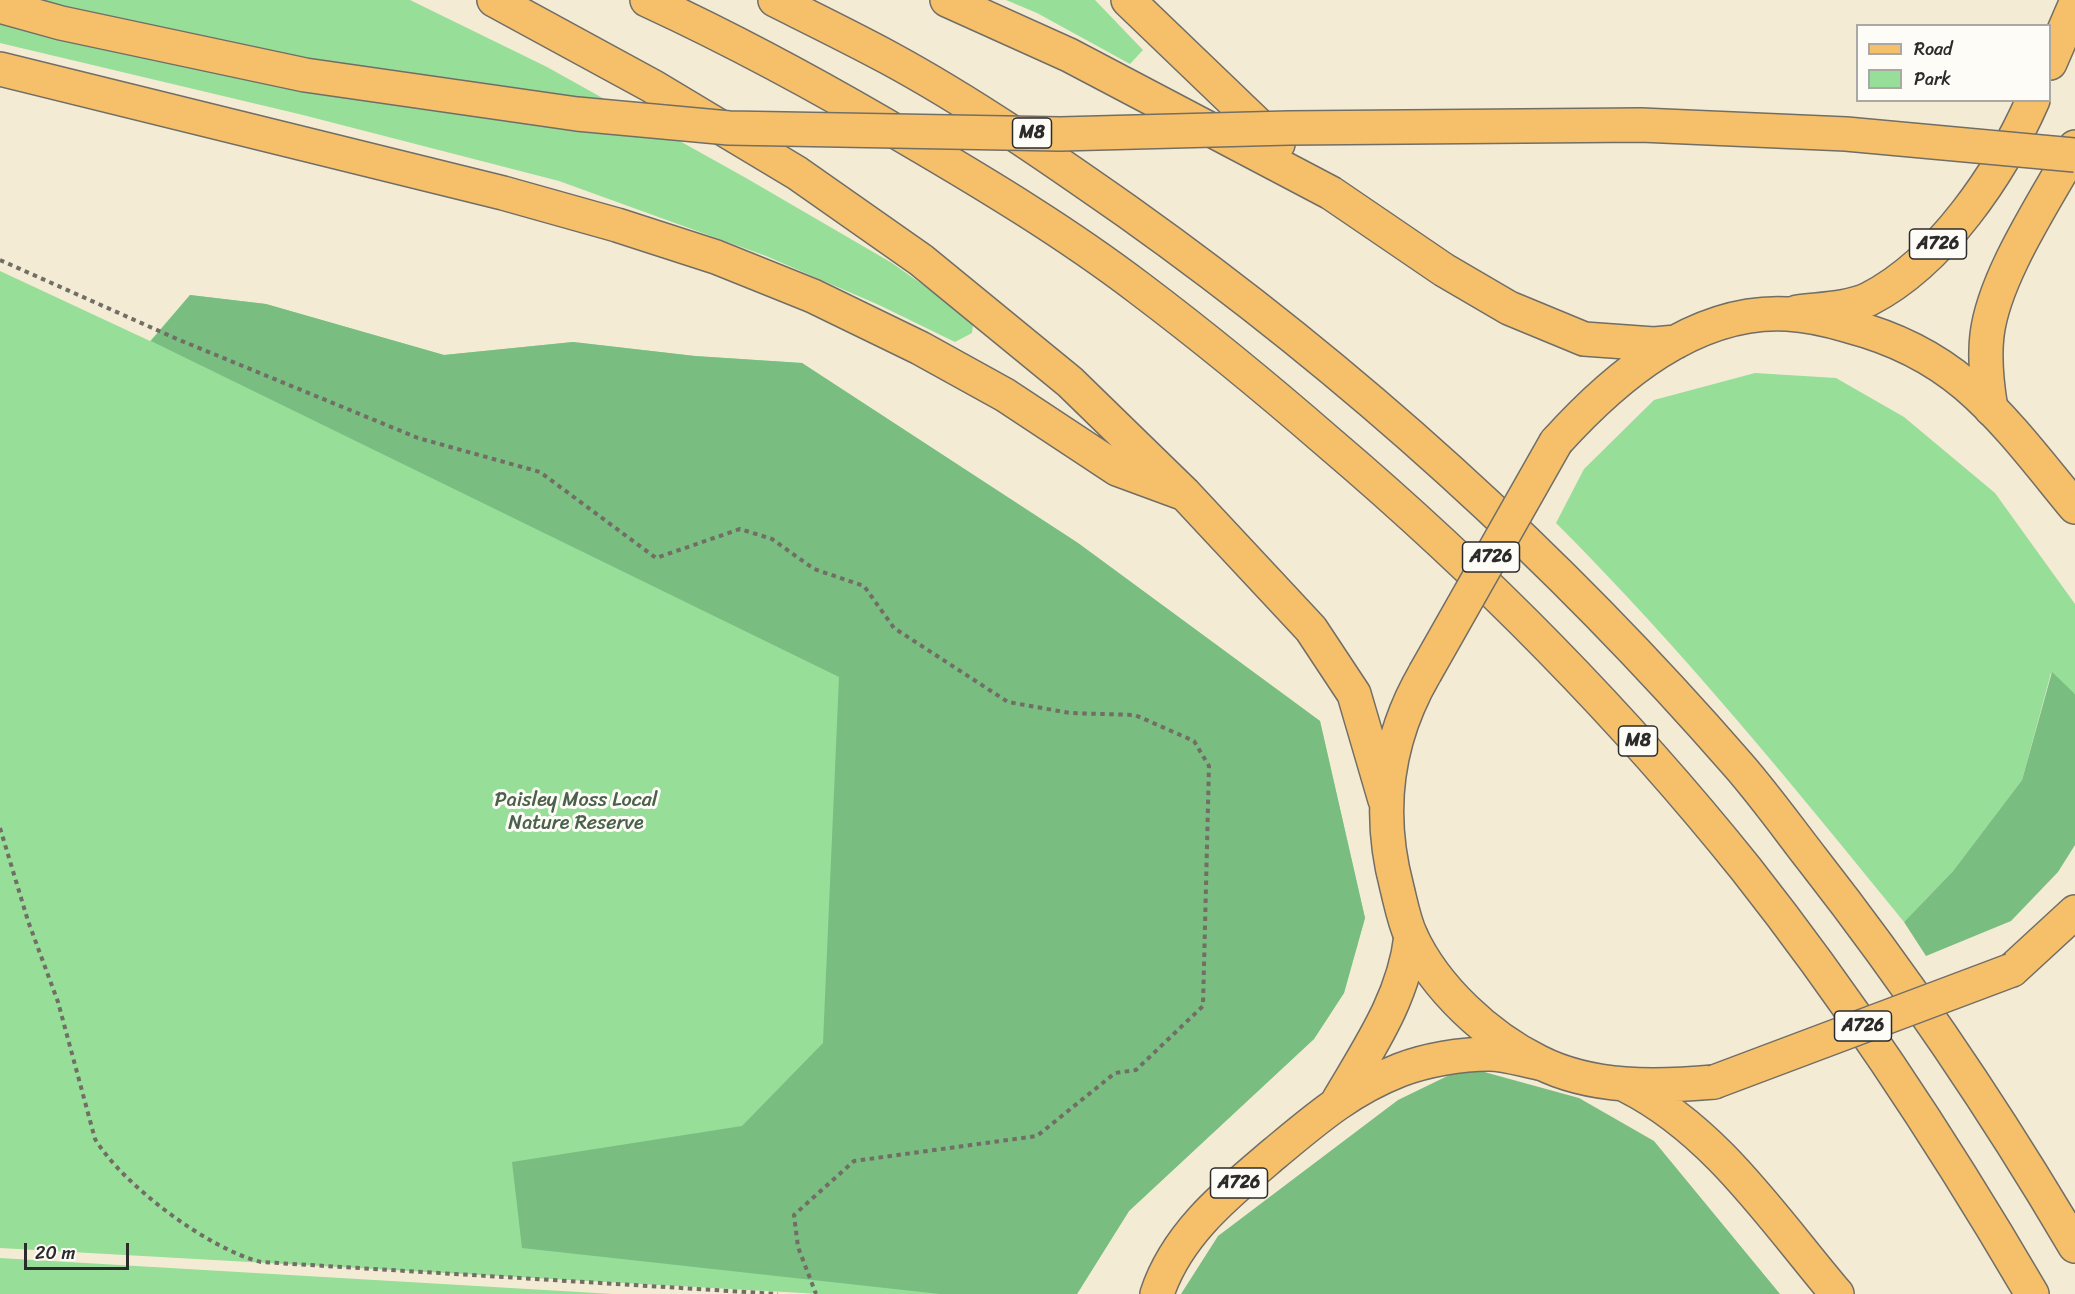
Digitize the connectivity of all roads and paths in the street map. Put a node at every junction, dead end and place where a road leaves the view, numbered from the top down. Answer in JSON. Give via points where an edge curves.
{"nodes":[{"id":1,"x":494,"y":0,"type":"edge"},
{"id":2,"x":647,"y":0,"type":"edge"},
{"id":3,"x":775,"y":0,"type":"edge"},
{"id":4,"x":946,"y":0,"type":"edge"},
{"id":5,"x":1128,"y":0,"type":"edge"},
{"id":6,"x":2075,"y":5,"type":"edge"},
{"id":7,"x":0,"y":6,"type":"edge"},
{"id":8,"x":2051,"y":59,"type":"edge"},
{"id":9,"x":0,"y":69,"type":"edge"},
{"id":10,"x":2032,"y":102,"type":"edge"},
{"id":11,"x":2075,"y":147,"type":"edge"},
{"id":12,"x":2075,"y":155,"type":"edge"},
{"id":13,"x":1330,"y":193,"type":"junction"},
{"id":14,"x":0,"y":260,"type":"edge"},
{"id":15,"x":1786,"y":314,"type":"junction"},
{"id":16,"x":1676,"y":342,"type":"junction"},
{"id":17,"x":1991,"y":409,"type":"junction"},
{"id":18,"x":1185,"y":494,"type":"junction"},
{"id":19,"x":2075,"y":507,"type":"edge"},
{"id":20,"x":1385,"y":800,"type":"junction"},
{"id":21,"x":0,"y":828,"type":"edge"},
{"id":22,"x":2075,"y":912,"type":"edge"},
{"id":23,"x":1411,"y":936,"type":"junction"},
{"id":24,"x":1540,"y":1063,"type":"junction"},
{"id":25,"x":1623,"y":1083,"type":"junction"},
{"id":26,"x":1338,"y":1101,"type":"junction"},
{"id":27,"x":2075,"y":1246,"type":"edge"},
{"id":28,"x":778,"y":1294,"type":"edge"},
{"id":29,"x":816,"y":1294,"type":"edge"},
{"id":30,"x":1156,"y":1294,"type":"edge"},
{"id":31,"x":1837,"y":1294,"type":"edge"},
{"id":32,"x":2032,"y":1294,"type":"edge"}],
"edges":[{"from":1,"to":18,"type":"main road","via":[[652,86],[796,173],[921,260],[1070,382]]},
{"from":2,"to":32,"type":"main road","number":"M8","via":[[705,26],[840,99],[986,184],[1135,285],[1253,377],[1450,548],[1604,702],[1746,869],[1835,987],[1953,1160]]},
{"from":3,"to":27,"type":"main road","number":"M8","via":[[891,59],[1088,184],[1275,319],[1480,497],[1565,580],[1740,767],[1950,1045]]},
{"from":4,"to":13,"type":"main road","via":[[1069,55]]},
{"from":5,"to":13,"type":"main road"},
{"from":6,"to":8,"type":"main road"},
{"from":7,"to":12,"type":"main road","number":"M8","bridge":true,"via":[[61,23],[305,75],[577,114],[729,128],[1060,134],[1641,125],[1846,134]]},
{"from":9,"to":18,"type":"main road","via":[[503,193],[716,257],[813,296],[920,348],[1005,395],[1117,469]]},
{"from":10,"to":15,"type":"main road","number":"A726","via":[[2014,143],[1980,193],[1924,260],[1869,299]]},
{"from":11,"to":17,"type":"main road","via":[[1998,288],[1987,334],[1986,372]]},
{"from":13,"to":16,"type":"main road","via":[[1444,270],[1540,322],[1584,339]]},
{"from":14,"to":29,"type":"path","via":[[177,339],[418,438],[540,472],[656,558],[740,528],[772,539],[814,569],[864,586],[894,628],[1008,702],[1070,714],[1135,715],[1194,741],[1209,766],[1203,1006],[1136,1070],[1115,1073],[1036,1136],[854,1161],[794,1215],[798,1247]]},
{"from":15,"to":16,"type":"main road","number":"A726","via":[[1732,321]]},
{"from":15,"to":17,"type":"main road","number":"A726","via":[[1846,325],[1903,345],[1965,385]]},
{"from":16,"to":20,"type":"main road","number":"A726","bridge":true,"via":[[1620,380],[1556,442],[1405,712],[1395,741]]},
{"from":17,"to":19,"type":"main road","number":"A726"},
{"from":18,"to":20,"type":"main road","via":[[1311,629],[1354,694]]},
{"from":20,"to":23,"type":"main road","number":"A726","via":[[1394,877]]},
{"from":21,"to":28,"type":"path","via":[[58,1002],[95,1139],[107,1159],[127,1179],[218,1246],[261,1262]]},
{"from":22,"to":25,"type":"main road","number":"A726","bridge":true,"via":[[2012,970],[1714,1082],[1669,1086]]},
{"from":23,"to":24,"type":"main road","number":"A726","via":[[1459,1001],[1497,1035]]},
{"from":23,"to":26,"type":"main road","number":"A726","via":[[1403,980],[1394,1002]]},
{"from":24,"to":25,"type":"main road","number":"A726"},
{"from":24,"to":26,"type":"main road","number":"A726","via":[[1491,1054],[1434,1061],[1401,1070]]},
{"from":25,"to":31,"type":"main road","via":[[1653,1099],[1719,1154]]},
{"from":26,"to":30,"type":"main road","number":"A726","via":[[1224,1196],[1199,1222],[1176,1253]]}]}
